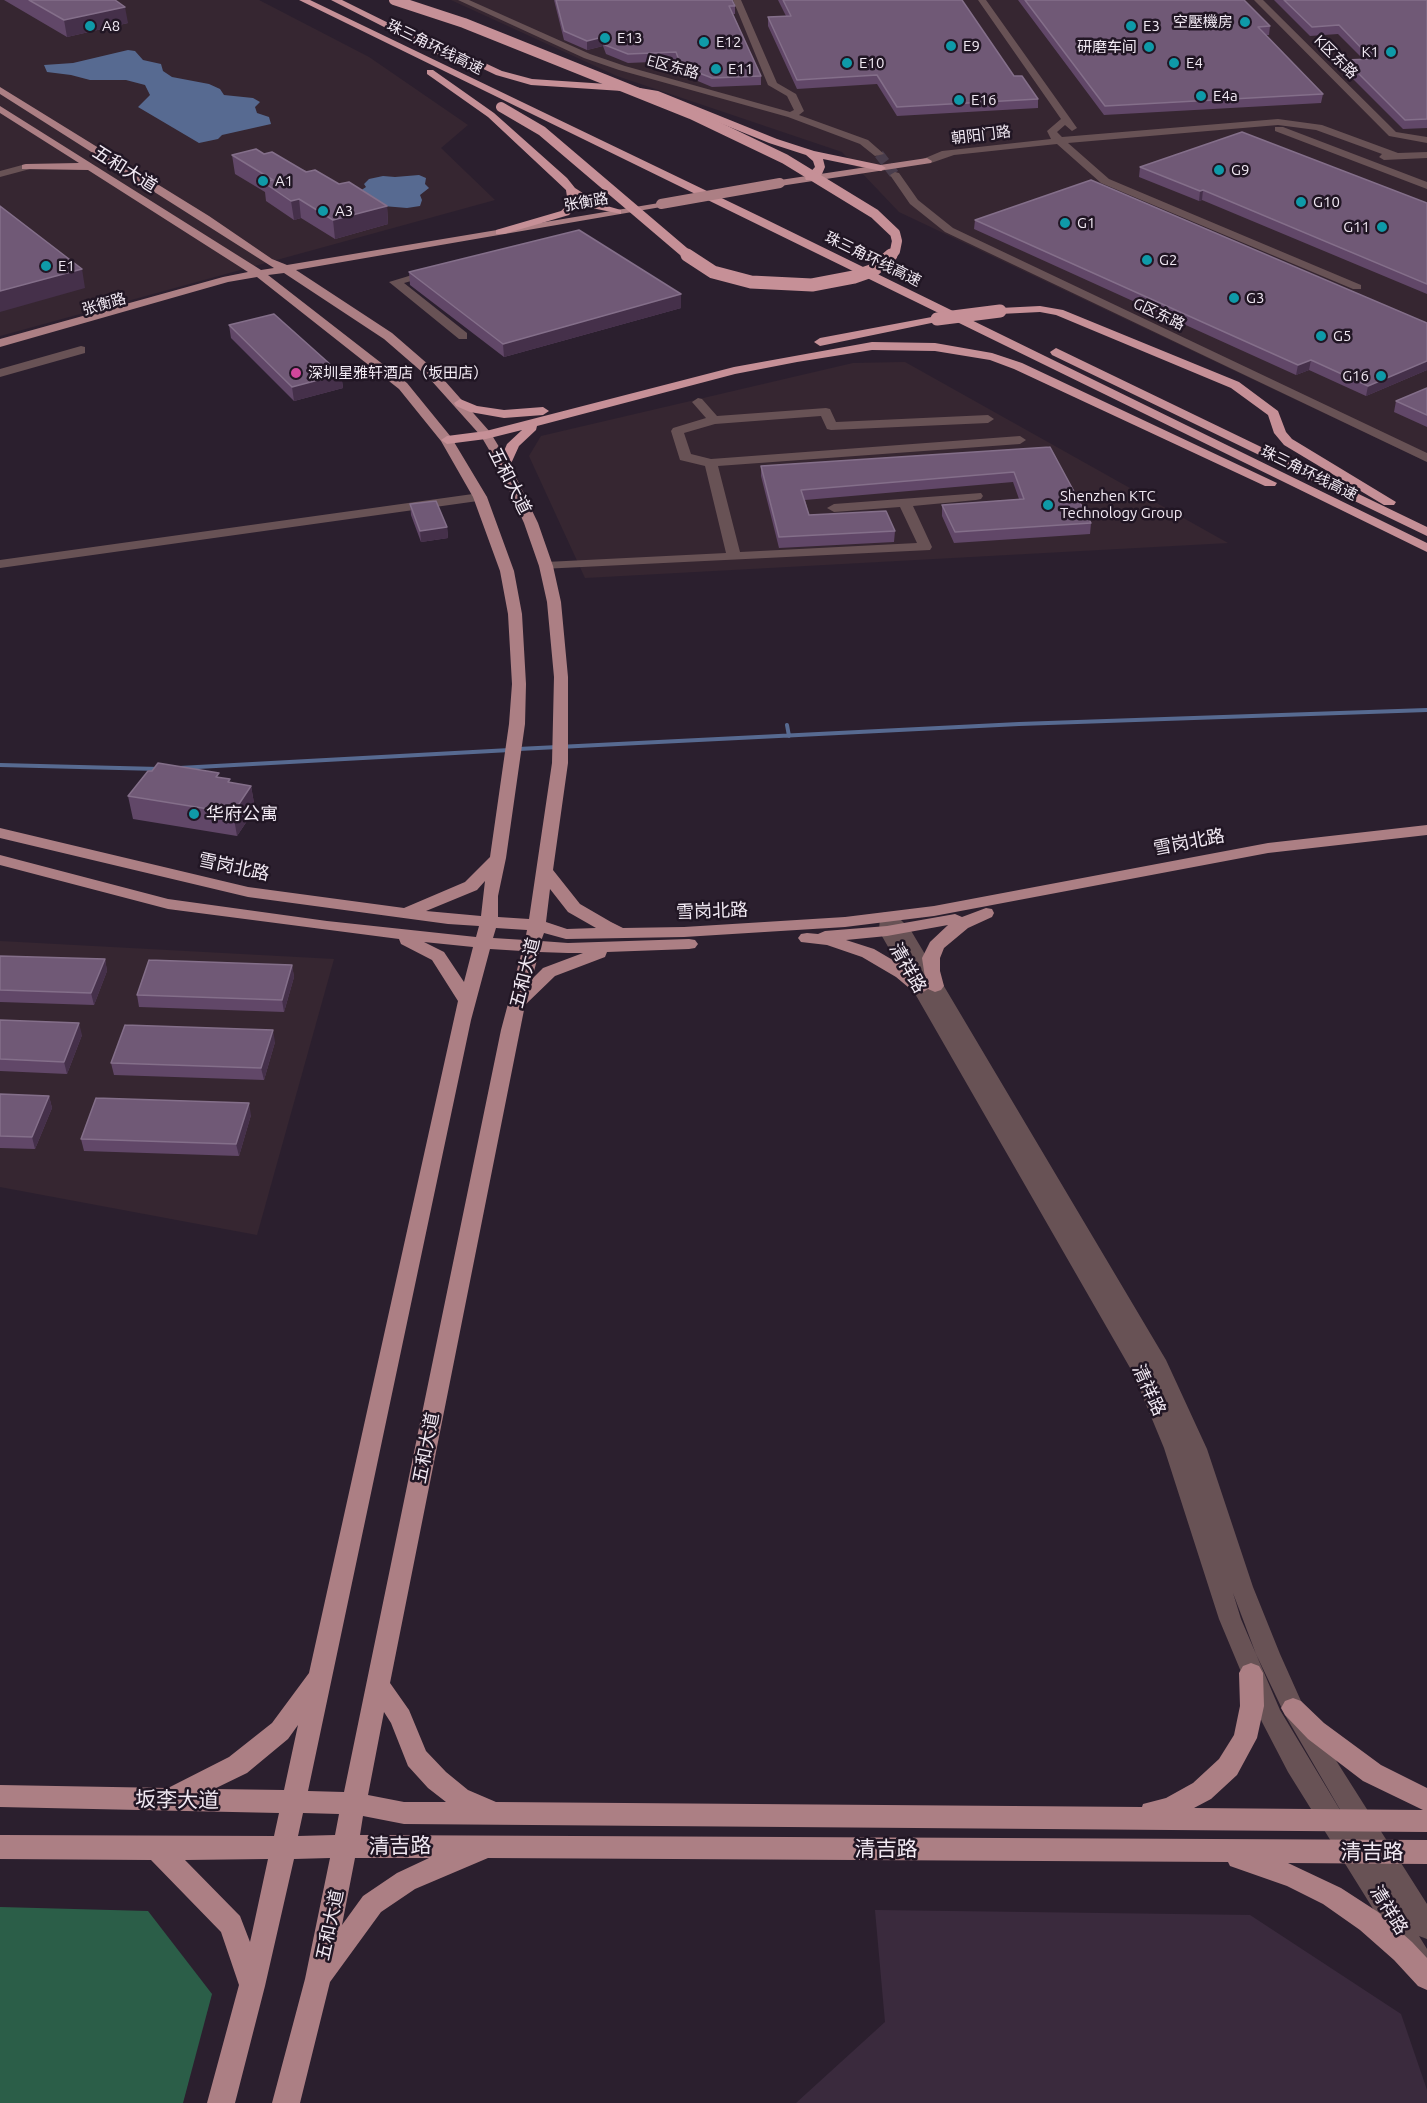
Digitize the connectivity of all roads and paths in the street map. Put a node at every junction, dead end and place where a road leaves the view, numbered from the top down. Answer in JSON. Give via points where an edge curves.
{"nodes":[{"id":1,"x":296,"y":0,"type":"edge"},
{"id":2,"x":303,"y":0,"type":"edge"},
{"id":3,"x":336,"y":0,"type":"edge"},
{"id":4,"x":394,"y":0,"type":"edge"},
{"id":5,"x":462,"y":0,"type":"edge"},
{"id":6,"x":737,"y":0,"type":"edge"},
{"id":7,"x":982,"y":0,"type":"edge"},
{"id":8,"x":1258,"y":0,"type":"edge"},
{"id":9,"x":436,"y":75,"type":"junction"},
{"id":10,"x":0,"y":90,"type":"edge"},
{"id":11,"x":0,"y":109,"type":"edge"},
{"id":12,"x":791,"y":115,"type":"junction"},
{"id":13,"x":1065,"y":120,"type":"junction"},
{"id":14,"x":1261,"y":122,"type":"junction"},
{"id":15,"x":1287,"y":132,"type":"junction"},
{"id":16,"x":1427,"y":140,"type":"edge"},
{"id":17,"x":1081,"y":141,"type":"junction"},
{"id":18,"x":1062,"y":143,"type":"junction"},
{"id":19,"x":55,"y":144,"type":"junction"},
{"id":20,"x":810,"y":153,"type":"junction"},
{"id":21,"x":879,"y":154,"type":"tunnel mouth"},
{"id":22,"x":1427,"y":154,"type":"edge"},
{"id":23,"x":1396,"y":156,"type":"junction"},
{"id":24,"x":1358,"y":158,"type":"junction"},
{"id":25,"x":927,"y":161,"type":"joint"},
{"id":26,"x":26,"y":167,"type":"junction"},
{"id":27,"x":881,"y":168,"type":"junction"},
{"id":28,"x":93,"y":169,"type":"junction"},
{"id":29,"x":1388,"y":170,"type":"junction"},
{"id":30,"x":1427,"y":173,"type":"edge"},
{"id":31,"x":0,"y":174,"type":"edge"},
{"id":32,"x":895,"y":175,"type":"tunnel mouth"},
{"id":33,"x":810,"y":178,"type":"junction"},
{"id":34,"x":1105,"y":181,"type":"junction"},
{"id":35,"x":1427,"y":186,"type":"edge"},
{"id":36,"x":571,"y":190,"type":"junction"},
{"id":37,"x":617,"y":212,"type":"junction"},
{"id":38,"x":500,"y":232,"type":"junction"},
{"id":39,"x":286,"y":269,"type":"junction"},
{"id":40,"x":440,"y":270,"type":"edge"},
{"id":41,"x":256,"y":275,"type":"junction"},
{"id":42,"x":1357,"y":287,"type":"dead end"},
{"id":43,"x":998,"y":317,"type":"junction"},
{"id":44,"x":463,"y":336,"type":"dead end"},
{"id":45,"x":0,"y":343,"type":"edge"},
{"id":46,"x":0,"y":349,"type":"edge"},
{"id":47,"x":1050,"y":349,"type":"dead end"},
{"id":48,"x":81,"y":350,"type":"dead end"},
{"id":49,"x":0,"y":373,"type":"edge"},
{"id":50,"x":707,"y":373,"type":"junction"},
{"id":51,"x":698,"y":402,"type":"dead end"},
{"id":52,"x":460,"y":403,"type":"junction"},
{"id":53,"x":551,"y":414,"type":"junction"},
{"id":54,"x":988,"y":419,"type":"dead end"},
{"id":55,"x":714,"y":420,"type":"junction"},
{"id":56,"x":483,"y":432,"type":"junction"},
{"id":57,"x":447,"y":440,"type":"junction"},
{"id":58,"x":1020,"y":440,"type":"dead end"},
{"id":59,"x":1427,"y":458,"type":"edge"},
{"id":60,"x":711,"y":463,"type":"junction"},
{"id":61,"x":504,"y":465,"type":"junction"},
{"id":62,"x":976,"y":496,"type":"dead end"},
{"id":63,"x":480,"y":497,"type":"junction"},
{"id":64,"x":904,"y":503,"type":"junction"},
{"id":65,"x":834,"y":508,"type":"dead end"},
{"id":66,"x":1427,"y":524,"type":"edge"},
{"id":67,"x":1427,"y":532,"type":"edge"},
{"id":68,"x":1427,"y":550,"type":"edge"},
{"id":69,"x":734,"y":557,"type":"junction"},
{"id":70,"x":0,"y":564,"type":"edge"},
{"id":71,"x":546,"y":566,"type":"junction"},
{"id":72,"x":1427,"y":830,"type":"edge"},
{"id":73,"x":0,"y":833,"type":"edge"},
{"id":74,"x":1427,"y":841,"type":"edge"},
{"id":75,"x":498,"y":858,"type":"junction"},
{"id":76,"x":0,"y":860,"type":"edge"},
{"id":77,"x":545,"y":871,"type":"junction"},
{"id":78,"x":406,"y":913,"type":"junction"},
{"id":79,"x":986,"y":913,"type":"junction"},
{"id":80,"x":489,"y":922,"type":"junction"},
{"id":81,"x":537,"y":925,"type":"junction"},
{"id":82,"x":892,"y":925,"type":"junction"},
{"id":83,"x":396,"y":934,"type":"junction"},
{"id":84,"x":807,"y":938,"type":"junction"},
{"id":85,"x":626,"y":940,"type":"junction"},
{"id":86,"x":482,"y":943,"type":"junction"},
{"id":87,"x":531,"y":946,"type":"junction"},
{"id":88,"x":928,"y":987,"type":"junction"},
{"id":89,"x":467,"y":1001,"type":"junction"},
{"id":90,"x":517,"y":1003,"type":"junction"},
{"id":91,"x":1251,"y":1673,"type":"junction"},
{"id":92,"x":320,"y":1674,"type":"junction"},
{"id":93,"x":378,"y":1686,"type":"junction"},
{"id":94,"x":1293,"y":1708,"type":"junction"},
{"id":95,"x":0,"y":1796,"type":"edge"},
{"id":96,"x":169,"y":1800,"type":"junction"},
{"id":97,"x":1427,"y":1800,"type":"edge"},
{"id":98,"x":293,"y":1803,"type":"junction"},
{"id":99,"x":354,"y":1803,"type":"junction"},
{"id":100,"x":497,"y":1813,"type":"junction"},
{"id":101,"x":1132,"y":1817,"type":"junction"},
{"id":102,"x":1332,"y":1820,"type":"junction"},
{"id":103,"x":1359,"y":1820,"type":"junction"},
{"id":104,"x":1427,"y":1821,"type":"edge"},
{"id":105,"x":496,"y":1846,"type":"junction"},
{"id":106,"x":0,"y":1847,"type":"edge"},
{"id":107,"x":283,"y":1847,"type":"junction"},
{"id":108,"x":345,"y":1847,"type":"junction"},
{"id":109,"x":157,"y":1849,"type":"junction"},
{"id":110,"x":1211,"y":1851,"type":"junction"},
{"id":111,"x":1352,"y":1852,"type":"junction"},
{"id":112,"x":1379,"y":1852,"type":"junction"},
{"id":113,"x":1427,"y":1852,"type":"edge"},
{"id":114,"x":1427,"y":1927,"type":"edge"},
{"id":115,"x":1427,"y":1972,"type":"edge"},
{"id":116,"x":1427,"y":1977,"type":"edge"},
{"id":117,"x":318,"y":1979,"type":"junction"},
{"id":118,"x":252,"y":1986,"type":"junction"},
{"id":119,"x":221,"y":2103,"type":"edge"},
{"id":120,"x":286,"y":2103,"type":"edge"}],
"edges":[{"from":1,"to":9,"type":"highway"},
{"from":2,"to":68,"type":"highway","name":"珠三角环线高速"},
{"from":3,"to":20,"type":"highway","via":[[514,78],[543,84],[648,91]]},
{"from":3,"to":43,"type":"highway","name":"珠三角环线高速"},
{"from":4,"to":9,"type":"highway","bridge":true,"via":[[464,23],[740,136],[875,214],[895,233],[895,251],[874,270],[812,285],[751,282],[712,272],[679,250],[542,131]]},
{"from":5,"to":12,"type":"street","name":"E区东路","via":[[587,56]]},
{"from":6,"to":12,"type":"street","via":[[773,85],[791,94],[799,111]]},
{"from":7,"to":13,"type":"street"},
{"from":8,"to":16,"type":"street","name":"K区东路","via":[[1393,134]]},
{"from":9,"to":36,"type":"highway","via":[[491,115]]},
{"from":10,"to":39,"type":"main road","name":"五和大道"},
{"from":11,"to":19,"type":"main road","name":"五和大道"},
{"from":12,"to":21,"type":"street","name":"E区东路","via":[[864,142]]},
{"from":13,"to":17,"type":"street"},
{"from":13,"to":18,"type":"street","via":[[1052,131]]},
{"from":14,"to":15,"type":"street"},
{"from":14,"to":17,"type":"street","name":"朝阳门路"},
{"from":14,"to":23,"type":"street","name":"朝阳门路","via":[[1318,128]]},
{"from":15,"to":17,"type":"street","name":"朝阳门路","via":[[1249,127]]},
{"from":15,"to":24,"type":"street"},
{"from":17,"to":18,"type":"street","name":"朝阳门路"},
{"from":17,"to":34,"type":"street"},
{"from":18,"to":25,"type":"street","name":"朝阳门路"},
{"from":18,"to":34,"type":"street"},
{"from":19,"to":26,"type":"main road","via":[[51,154]]},
{"from":19,"to":28,"type":"main road","name":"五和大道"},
{"from":20,"to":27,"type":"highway"},
{"from":20,"to":33,"type":"highway","via":[[820,167]]},
{"from":22,"to":23,"type":"street"},
{"from":23,"to":24,"type":"street"},
{"from":24,"to":29,"type":"street"},
{"from":25,"to":27,"type":"main road","name":"张衡路"},
{"from":26,"to":28,"type":"main road","via":[[68,165]]},
{"from":26,"to":31,"type":"street"},
{"from":27,"to":33,"type":"main road","name":"张衡路"},
{"from":28,"to":41,"type":"main road","name":"五和大道","via":[[193,230]]},
{"from":29,"to":30,"type":"street"},
{"from":29,"to":35,"type":"street"},
{"from":32,"to":59,"type":"street","name":"G区东路","via":[[915,201],[949,230]]},
{"from":33,"to":37,"type":"main road","name":"张衡路","bridge":true},
{"from":34,"to":42,"type":"street"},
{"from":36,"to":37,"type":"highway","via":[[596,206]]},
{"from":36,"to":38,"type":"highway","via":[[573,204],[565,213]]},
{"from":37,"to":38,"type":"main road","name":"张衡路"},
{"from":38,"to":39,"type":"main road","name":"张衡路"},
{"from":39,"to":41,"type":"main road","name":"张衡路"},
{"from":39,"to":52,"type":"main road","name":"五和大道","via":[[388,336]]},
{"from":40,"to":44,"type":"street","via":[[395,282]]},
{"from":41,"to":45,"type":"main road","name":"张衡路","via":[[227,279]]},
{"from":41,"to":46,"type":"main road","name":"张衡路"},
{"from":41,"to":57,"type":"main road","name":"五和大道","via":[[403,386]]},
{"from":43,"to":50,"type":"highway","bridge":true,"via":[[936,319],[878,329]]},
{"from":43,"to":66,"type":"highway","via":[[1040,309],[1059,312],[1235,385],[1274,414],[1280,433],[1288,442]]},
{"from":47,"to":67,"type":"highway","name":"珠三角环线高速"},
{"from":48,"to":49,"type":"street"},
{"from":50,"to":53,"type":"highway"},
{"from":50,"to":68,"type":"highway","via":[[872,346],[934,347],[992,357],[1047,378],[1206,455]]},
{"from":51,"to":55,"type":"street"},
{"from":52,"to":53,"type":"highway","via":[[504,414]]},
{"from":52,"to":56,"type":"main road","name":"五和大道"},
{"from":53,"to":56,"type":"highway"},
{"from":53,"to":61,"type":"highway","via":[[519,436]]},
{"from":54,"to":55,"type":"street","via":[[831,426],[826,412]]},
{"from":55,"to":60,"type":"street","via":[[677,431],[685,457]]},
{"from":56,"to":57,"type":"highway"},
{"from":56,"to":61,"type":"main road","name":"五和大道"},
{"from":57,"to":63,"type":"main road","name":"五和大道"},
{"from":58,"to":60,"type":"street"},
{"from":60,"to":69,"type":"street"},
{"from":61,"to":71,"type":"main road","name":"五和大道"},
{"from":62,"to":64,"type":"street"},
{"from":63,"to":70,"type":"street"},
{"from":63,"to":75,"type":"main road","name":"五和大道","via":[[507,571],[518,657],[517,724]]},
{"from":64,"to":65,"type":"street"},
{"from":64,"to":69,"type":"street","via":[[925,548]]},
{"from":69,"to":71,"type":"street"},
{"from":71,"to":77,"type":"main road","name":"五和大道","via":[[559,638],[562,720]]},
{"from":72,"to":82,"type":"main road","name":"雪岗北路","via":[[1268,848],[934,911]]},
{"from":73,"to":78,"type":"main road","name":"雪岗北路","via":[[248,892]]},
{"from":74,"to":79,"type":"main road","name":"雪岗北路","via":[[1276,859]]},
{"from":75,"to":78,"type":"main road","via":[[471,886]]},
{"from":75,"to":80,"type":"main road","name":"五和大道"},
{"from":76,"to":83,"type":"main road","name":"雪岗北路","via":[[168,904]]},
{"from":77,"to":81,"type":"main road","name":"五和大道"},
{"from":77,"to":85,"type":"main road","via":[[574,908]]},
{"from":78,"to":80,"type":"main road","name":"雪岗北路"},
{"from":79,"to":82,"type":"main road","name":"雪岗北路"},
{"from":79,"to":88,"type":"main road","via":[[962,924],[936,946]]},
{"from":80,"to":81,"type":"main road","name":"雪岗北路"},
{"from":80,"to":86,"type":"main road","name":"五和大道"},
{"from":81,"to":85,"type":"main road","name":"雪岗北路","via":[[566,934]]},
{"from":81,"to":87,"type":"main road","name":"五和大道"},
{"from":82,"to":84,"type":"main road","name":"雪岗北路"},
{"from":82,"to":85,"type":"main road","name":"雪岗北路","via":[[751,929]]},
{"from":82,"to":88,"type":"street","name":"清祥路"},
{"from":83,"to":86,"type":"main road","name":"雪岗北路"},
{"from":83,"to":89,"type":"main road","via":[[438,956]]},
{"from":84,"to":85,"type":"main road","name":"雪岗北路"},
{"from":84,"to":88,"type":"main road","via":[[830,940],[868,954]]},
{"from":85,"to":87,"type":"main road","name":"雪岗北路"},
{"from":85,"to":90,"type":"main road","via":[[549,972]]},
{"from":86,"to":87,"type":"main road","name":"雪岗北路"},
{"from":86,"to":89,"type":"main road","name":"五和大道"},
{"from":87,"to":90,"type":"main road","name":"五和大道"},
{"from":88,"to":91,"type":"street","name":"清祥路","via":[[1143,1372],[1175,1448]]},
{"from":88,"to":94,"type":"street","name":"清祥路","via":[[1156,1360],[1196,1449],[1242,1587]]},
{"from":89,"to":92,"type":"main road","name":"五和大道"},
{"from":90,"to":93,"type":"main road","name":"五和大道"},
{"from":91,"to":101,"type":"main road","via":[[1252,1706],[1245,1738],[1228,1767],[1202,1791],[1170,1808]]},
{"from":91,"to":102,"type":"street","name":"清祥路","via":[[1297,1764]]},
{"from":92,"to":96,"type":"main road","via":[[280,1731],[238,1765]]},
{"from":92,"to":98,"type":"main road","name":"五和大道"},
{"from":93,"to":99,"type":"main road","name":"五和大道"},
{"from":93,"to":100,"type":"main road","via":[[401,1718],[417,1758],[437,1780],[459,1798]]},
{"from":94,"to":97,"type":"main road","via":[[1316,1731],[1372,1773]]},
{"from":94,"to":103,"type":"street","name":"清祥路"},
{"from":95,"to":96,"type":"main road","name":"坂李大道"},
{"from":96,"to":98,"type":"main road","name":"坂李大道"},
{"from":98,"to":99,"type":"main road","name":"坂李大道"},
{"from":98,"to":107,"type":"main road","name":"五和大道"},
{"from":99,"to":100,"type":"main road","name":"清吉路","via":[[404,1813]]},
{"from":99,"to":108,"type":"main road","name":"五和大道"},
{"from":100,"to":101,"type":"main road","name":"清吉路"},
{"from":101,"to":102,"type":"main road","name":"清吉路"},
{"from":102,"to":103,"type":"main road","name":"清吉路"},
{"from":102,"to":111,"type":"street","name":"清祥路"},
{"from":103,"to":104,"type":"main road","name":"清吉路"},
{"from":103,"to":112,"type":"street","name":"清祥路"},
{"from":105,"to":108,"type":"main road","name":"清吉路"},
{"from":105,"to":110,"type":"main road","name":"清吉路"},
{"from":105,"to":117,"type":"main road","via":[[446,1862],[405,1881],[372,1904]]},
{"from":106,"to":109,"type":"main road"},
{"from":107,"to":108,"type":"main road","name":"清吉路"},
{"from":107,"to":109,"type":"main road"},
{"from":107,"to":118,"type":"main road","name":"五和大道"},
{"from":108,"to":117,"type":"main road","name":"五和大道"},
{"from":109,"to":118,"type":"main road","via":[[231,1925]]},
{"from":110,"to":111,"type":"main road","name":"清吉路"},
{"from":110,"to":116,"type":"main road","via":[[1293,1876],[1332,1896],[1368,1921]]},
{"from":111,"to":112,"type":"main road","name":"清吉路"},
{"from":111,"to":115,"type":"street","name":"清祥路"},
{"from":112,"to":113,"type":"main road","name":"清吉路"},
{"from":112,"to":114,"type":"street","name":"清祥路"},
{"from":117,"to":120,"type":"main road","name":"五和大道"},
{"from":118,"to":119,"type":"main road","name":"五和大道"}]}
